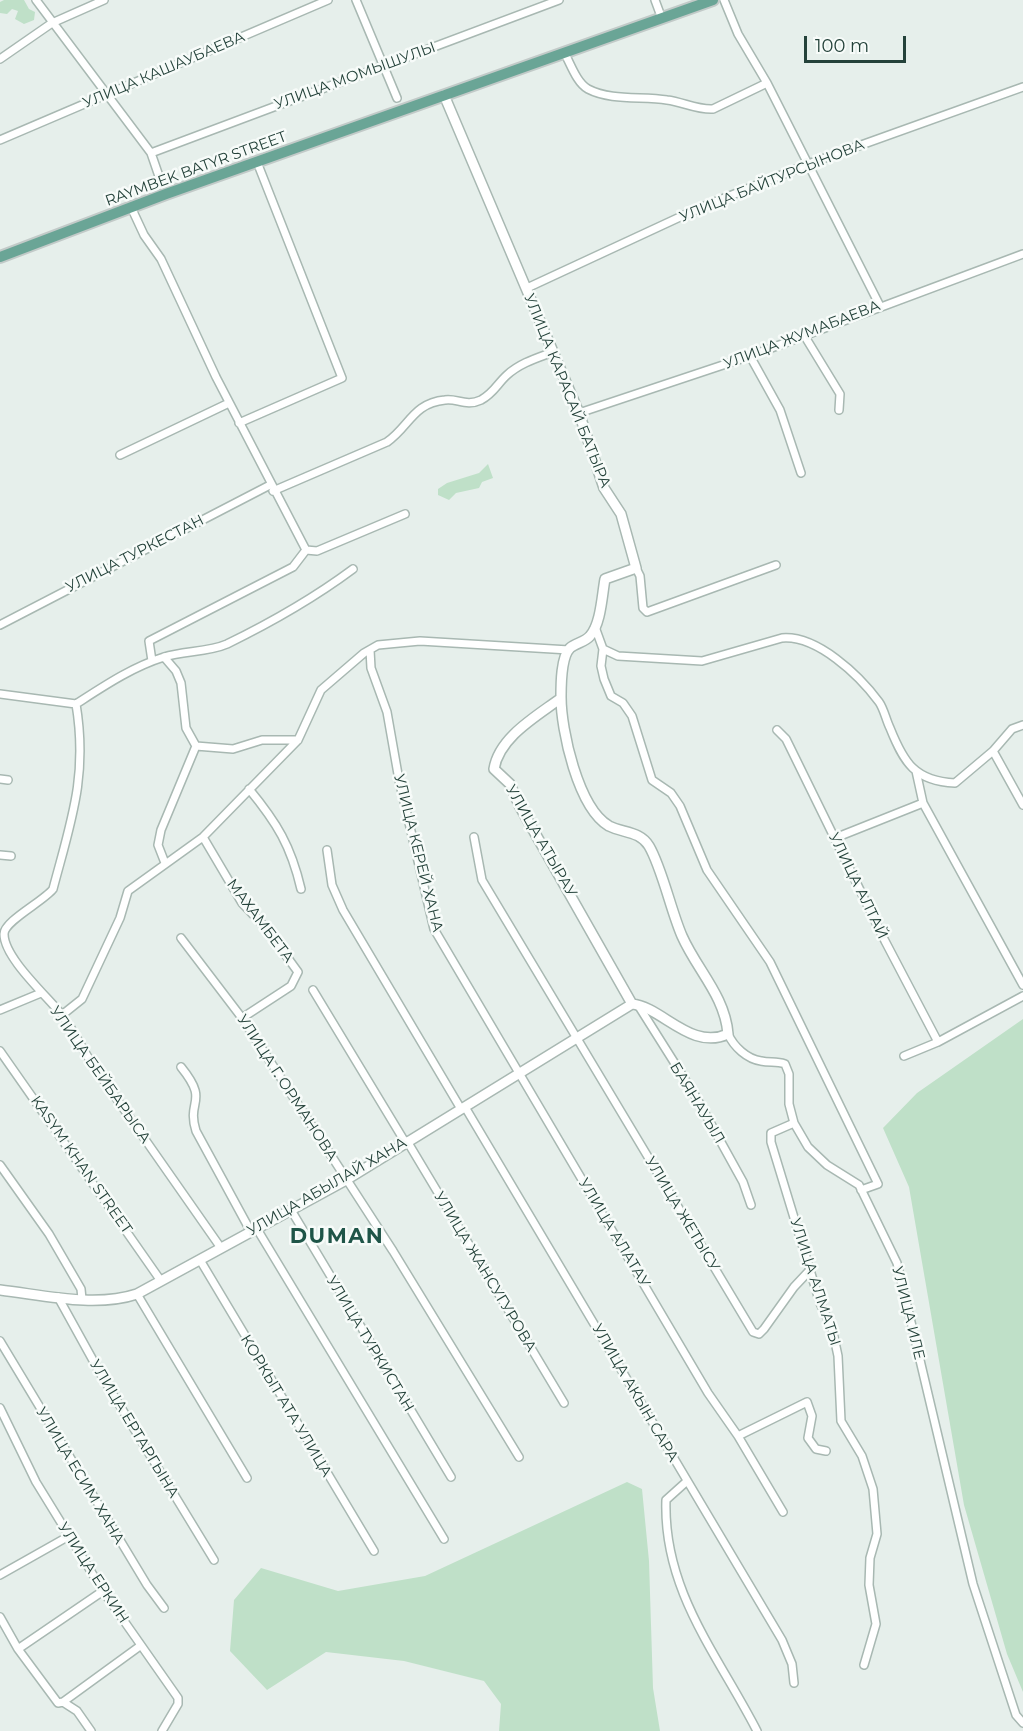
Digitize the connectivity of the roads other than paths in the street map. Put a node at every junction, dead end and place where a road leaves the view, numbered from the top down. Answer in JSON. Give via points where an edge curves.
{"nodes":[{"id":1,"x":36,"y":0,"type":"edge"},
{"id":2,"x":104,"y":0,"type":"edge"},
{"id":3,"x":328,"y":0,"type":"edge"},
{"id":4,"x":356,"y":0,"type":"edge"},
{"id":5,"x":559,"y":0,"type":"edge"},
{"id":6,"x":655,"y":0,"type":"edge"},
{"id":7,"x":713,"y":0,"type":"edge"},
{"id":8,"x":724,"y":0,"type":"edge"},
{"id":9,"x":662,"y":19,"type":"junction"},
{"id":10,"x":52,"y":23,"type":"junction"},
{"id":11,"x":565,"y":54,"type":"junction"},
{"id":12,"x":0,"y":59,"type":"edge"},
{"id":13,"x":382,"y":66,"type":"junction"},
{"id":14,"x":766,"y":83,"type":"junction"},
{"id":15,"x":1023,"y":87,"type":"edge"},
{"id":16,"x":444,"y":95,"type":"junction"},
{"id":17,"x":106,"y":96,"type":"junction"},
{"id":18,"x":397,"y":98,"type":"dead end"},
{"id":19,"x":0,"y":140,"type":"edge"},
{"id":20,"x":151,"y":153,"type":"junction"},
{"id":21,"x":257,"y":162,"type":"junction"},
{"id":22,"x":808,"y":164,"type":"junction"},
{"id":23,"x":161,"y":182,"type":"dead end"},
{"id":24,"x":131,"y":207,"type":"junction"},
{"id":25,"x":1023,"y":254,"type":"edge"},
{"id":26,"x":0,"y":257,"type":"edge"},
{"id":27,"x":526,"y":288,"type":"junction"},
{"id":28,"x":880,"y":306,"type":"junction"},
{"id":29,"x":804,"y":335,"type":"junction"},
{"id":30,"x":553,"y":352,"type":"junction"},
{"id":31,"x":750,"y":356,"type":"junction"},
{"id":32,"x":229,"y":403,"type":"junction"},
{"id":33,"x":839,"y":410,"type":"dead end"},
{"id":34,"x":579,"y":413,"type":"junction"},
{"id":35,"x":239,"y":423,"type":"junction"},
{"id":36,"x":120,"y":455,"type":"dead end"},
{"id":37,"x":801,"y":473,"type":"dead end"},
{"id":38,"x":272,"y":488,"type":"junction"},
{"id":39,"x":405,"y":514,"type":"dead end"},
{"id":40,"x":306,"y":550,"type":"junction"},
{"id":41,"x":776,"y":565,"type":"dead end"},
{"id":42,"x":636,"y":568,"type":"junction"},
{"id":43,"x":353,"y":569,"type":"dead end"},
{"id":44,"x":0,"y":625,"type":"edge"},
{"id":45,"x":595,"y":627,"type":"junction"},
{"id":46,"x":603,"y":649,"type":"junction"},
{"id":47,"x":370,"y":650,"type":"junction"},
{"id":48,"x":569,"y":650,"type":"junction"},
{"id":49,"x":164,"y":657,"type":"junction"},
{"id":50,"x":152,"y":661,"type":"junction"},
{"id":51,"x":0,"y":694,"type":"edge"},
{"id":52,"x":561,"y":698,"type":"junction"},
{"id":53,"x":76,"y":704,"type":"junction"},
{"id":54,"x":1023,"y":725,"type":"edge"},
{"id":55,"x":777,"y":730,"type":"dead end"},
{"id":56,"x":298,"y":740,"type":"junction"},
{"id":57,"x":196,"y":746,"type":"junction"},
{"id":58,"x":993,"y":751,"type":"junction"},
{"id":59,"x":916,"y":771,"type":"junction"},
{"id":60,"x":0,"y":779,"type":"edge"},
{"id":61,"x":8,"y":780,"type":"dead end"},
{"id":62,"x":249,"y":789,"type":"junction"},
{"id":63,"x":923,"y":803,"type":"junction"},
{"id":64,"x":1023,"y":805,"type":"edge"},
{"id":65,"x":203,"y":837,"type":"junction"},
{"id":66,"x":474,"y":837,"type":"dead end"},
{"id":67,"x":835,"y":838,"type":"junction"},
{"id":68,"x":327,"y":850,"type":"dead end"},
{"id":69,"x":0,"y":855,"type":"edge"},
{"id":70,"x":11,"y":856,"type":"dead end"},
{"id":71,"x":165,"y":863,"type":"junction"},
{"id":72,"x":301,"y":889,"type":"dead end"},
{"id":73,"x":181,"y":938,"type":"dead end"},
{"id":74,"x":1023,"y":985,"type":"edge"},
{"id":75,"x":313,"y":990,"type":"dead end"},
{"id":76,"x":41,"y":993,"type":"junction"},
{"id":77,"x":1023,"y":996,"type":"edge"},
{"id":78,"x":635,"y":1005,"type":"junction"},
{"id":79,"x":0,"y":1010,"type":"edge"},
{"id":80,"x":62,"y":1015,"type":"junction"},
{"id":81,"x":242,"y":1018,"type":"junction"},
{"id":82,"x":728,"y":1034,"type":"junction"},
{"id":83,"x":578,"y":1039,"type":"junction"},
{"id":84,"x":938,"y":1042,"type":"junction"},
{"id":85,"x":0,"y":1051,"type":"edge"},
{"id":86,"x":904,"y":1056,"type":"dead end"},
{"id":87,"x":181,"y":1066,"type":"dead end"},
{"id":88,"x":519,"y":1074,"type":"junction"},
{"id":89,"x":463,"y":1108,"type":"junction"},
{"id":90,"x":794,"y":1123,"type":"junction"},
{"id":91,"x":406,"y":1142,"type":"junction"},
{"id":92,"x":0,"y":1165,"type":"edge"},
{"id":93,"x":346,"y":1180,"type":"junction"},
{"id":94,"x":861,"y":1190,"type":"junction"},
{"id":95,"x":751,"y":1205,"type":"dead end"},
{"id":96,"x":291,"y":1210,"type":"junction"},
{"id":97,"x":254,"y":1230,"type":"junction"},
{"id":98,"x":221,"y":1248,"type":"junction"},
{"id":99,"x":200,"y":1260,"type":"junction"},
{"id":100,"x":810,"y":1270,"type":"junction"},
{"id":101,"x":161,"y":1281,"type":"junction"},
{"id":102,"x":0,"y":1290,"type":"edge"},
{"id":103,"x":137,"y":1294,"type":"junction"},
{"id":104,"x":58,"y":1297,"type":"junction"},
{"id":105,"x":82,"y":1299,"type":"junction"},
{"id":106,"x":0,"y":1341,"type":"edge"},
{"id":107,"x":564,"y":1402,"type":"dead end"},
{"id":108,"x":0,"y":1408,"type":"edge"},
{"id":109,"x":738,"y":1436,"type":"junction"},
{"id":110,"x":826,"y":1451,"type":"dead end"},
{"id":111,"x":519,"y":1457,"type":"dead end"},
{"id":112,"x":451,"y":1477,"type":"dead end"},
{"id":113,"x":247,"y":1478,"type":"dead end"},
{"id":114,"x":686,"y":1482,"type":"junction"},
{"id":115,"x":783,"y":1512,"type":"dead end"},
{"id":116,"x":69,"y":1536,"type":"junction"},
{"id":117,"x":444,"y":1539,"type":"dead end"},
{"id":118,"x":374,"y":1551,"type":"dead end"},
{"id":119,"x":214,"y":1560,"type":"dead end"},
{"id":120,"x":0,"y":1575,"type":"edge"},
{"id":121,"x":103,"y":1591,"type":"junction"},
{"id":122,"x":164,"y":1608,"type":"dead end"},
{"id":123,"x":0,"y":1617,"type":"edge"},
{"id":124,"x":140,"y":1646,"type":"junction"},
{"id":125,"x":18,"y":1649,"type":"junction"},
{"id":126,"x":864,"y":1665,"type":"dead end"},
{"id":127,"x":794,"y":1683,"type":"dead end"},
{"id":128,"x":63,"y":1702,"type":"junction"},
{"id":129,"x":1023,"y":1723,"type":"edge"},
{"id":130,"x":91,"y":1731,"type":"edge"},
{"id":131,"x":162,"y":1731,"type":"edge"},
{"id":132,"x":757,"y":1731,"type":"edge"}],
"edges":[{"from":1,"to":10,"type":"street"},
{"from":2,"to":10,"type":"street"},
{"from":3,"to":17,"type":"street","name":"УЛИЦА КАШАУБАЕВА"},
{"from":4,"to":13,"type":"street"},
{"from":5,"to":13,"type":"street","name":"УЛИЦА МОМЫШУЛЫ"},
{"from":6,"to":9,"type":"street"},
{"from":7,"to":9,"type":"main road","name":"RAYMBEK BATYR STREET"},
{"from":8,"to":14,"type":"street"},
{"from":9,"to":11,"type":"main road","name":"RAYMBEK BATYR STREET"},
{"from":10,"to":12,"type":"street"},
{"from":10,"to":17,"type":"street"},
{"from":11,"to":14,"type":"street","via":[[588,89],[622,97],[669,100],[705,110]]},
{"from":11,"to":16,"type":"main road","name":"RAYMBEK BATYR STREET"},
{"from":13,"to":18,"type":"street"},
{"from":13,"to":20,"type":"street","name":"УЛИЦА МОМЫШУЛЫ"},
{"from":14,"to":22,"type":"street"},
{"from":15,"to":22,"type":"street","name":"УЛИЦА БАЙТУРСЫНОВА"},
{"from":16,"to":21,"type":"main road","name":"RAYMBEK BATYR STREET"},
{"from":16,"to":27,"type":"street","name":"УЛИЦА КАРАСАЙ БАТЫРА"},
{"from":17,"to":19,"type":"street","name":"УЛИЦА КАШАУБАЕВА"},
{"from":17,"to":20,"type":"street"},
{"from":20,"to":23,"type":"street"},
{"from":21,"to":24,"type":"main road","name":"RAYMBEK BATYR STREET"},
{"from":21,"to":35,"type":"street","via":[[342,378]]},
{"from":22,"to":27,"type":"street","name":"УЛИЦА БАЙТУРСЫНОВА","via":[[695,210]]},
{"from":22,"to":28,"type":"street"},
{"from":24,"to":26,"type":"main road","name":"RAYMBEK BATYR STREET"},
{"from":24,"to":32,"type":"street","via":[[161,259]]},
{"from":25,"to":28,"type":"street","name":"УЛИЦА ЖУМАБАЕВА"},
{"from":27,"to":30,"type":"street","name":"УЛИЦА КАРАСАЙ БАТЫРА"},
{"from":28,"to":29,"type":"street","name":"УЛИЦА ЖУМАБАЕВА"},
{"from":29,"to":31,"type":"street","name":"УЛИЦА ЖУМАБАЕВА"},
{"from":29,"to":33,"type":"street","via":[[840,394]]},
{"from":30,"to":34,"type":"street","name":"УЛИЦА КАРАСАЙ БАТЫРА"},
{"from":30,"to":38,"type":"street","name":"УЛИЦА ТУРКЕСТАН","via":[[506,375],[493,393],[477,402],[459,404],[446,399],[415,410],[399,434],[387,442]]},
{"from":31,"to":34,"type":"street","name":"УЛИЦА ЖУМАБАЕВА"},
{"from":31,"to":37,"type":"street","via":[[780,410]]},
{"from":32,"to":35,"type":"street"},
{"from":32,"to":36,"type":"street"},
{"from":34,"to":42,"type":"street","name":"УЛИЦА КАРАСАЙ БАТЫРА","via":[[604,488],[621,514]]},
{"from":35,"to":38,"type":"street"},
{"from":38,"to":40,"type":"street"},
{"from":38,"to":44,"type":"street","name":"УЛИЦА ТУРКЕСТАН"},
{"from":39,"to":40,"type":"street","via":[[317,551]]},
{"from":40,"to":50,"type":"street","via":[[293,567],[149,640]]},
{"from":41,"to":42,"type":"street","via":[[646,612]]},
{"from":42,"to":45,"type":"street","via":[[605,579]]},
{"from":43,"to":49,"type":"street","via":[[327,588],[224,645]]},
{"from":45,"to":46,"type":"street"},
{"from":45,"to":48,"type":"street","via":[[590,636]]},
{"from":46,"to":59,"type":"street","via":[[618,656],[702,662],[796,636],[836,658],[879,703],[894,739]]},
{"from":46,"to":94,"type":"street","via":[[604,680],[611,696],[623,703],[632,716],[652,780],[671,793],[680,806],[707,870],[770,962],[878,1184]]},
{"from":47,"to":48,"type":"street","via":[[378,645],[420,641]]},
{"from":47,"to":56,"type":"street","via":[[321,690]]},
{"from":47,"to":88,"type":"street","name":"УЛИЦА КЕРЕЙ ХАНА","via":[[371,668],[387,712],[434,929]]},
{"from":48,"to":52,"type":"street","via":[[563,666]]},
{"from":49,"to":50,"type":"street"},
{"from":49,"to":57,"type":"street","via":[[179,677],[186,728]]},
{"from":50,"to":53,"type":"street"},
{"from":51,"to":53,"type":"street"},
{"from":52,"to":78,"type":"street","name":"УЛИЦА АТЫРАУ","via":[[505,743],[496,756],[494,769],[510,784]]},
{"from":52,"to":82,"type":"street","via":[[568,755],[580,784],[609,826],[626,830],[649,846],[683,938],[727,1020]]},
{"from":53,"to":76,"type":"street","name":"УЛИЦА БЕЙБАРЫСА","via":[[81,772],[53,889],[4,930],[20,967]]},
{"from":54,"to":58,"type":"street","via":[[1012,729]]},
{"from":55,"to":67,"type":"street","name":"УЛИЦА АЛТАЙ","via":[[786,739]]},
{"from":56,"to":57,"type":"street","via":[[262,740],[233,749]]},
{"from":56,"to":62,"type":"street"},
{"from":57,"to":71,"type":"street","via":[[161,830],[158,845]]},
{"from":58,"to":59,"type":"street","via":[[955,783],[927,780]]},
{"from":58,"to":64,"type":"street"},
{"from":59,"to":63,"type":"street"},
{"from":60,"to":61,"type":"street"},
{"from":62,"to":65,"type":"street"},
{"from":62,"to":72,"type":"street","via":[[285,838]]},
{"from":63,"to":67,"type":"street"},
{"from":63,"to":74,"type":"street"},
{"from":65,"to":71,"type":"street"},
{"from":65,"to":81,"type":"street","name":"МАХАМБЕТА","via":[[242,903],[266,928],[297,972],[291,986]]},
{"from":66,"to":83,"type":"street","via":[[482,880]]},
{"from":67,"to":84,"type":"street","name":"УЛИЦА АЛТАЙ"},
{"from":68,"to":89,"type":"street","name":"УЛИЦА АКЫН САРА","via":[[332,885],[343,910]]},
{"from":69,"to":70,"type":"street"},
{"from":71,"to":80,"type":"street","via":[[128,891],[120,918],[82,999]]},
{"from":73,"to":81,"type":"street","name":"УЛИЦА Г. ОРМАНОВА"},
{"from":75,"to":91,"type":"street","name":"УЛИЦА ЖАНСУГУРОВА"},
{"from":76,"to":79,"type":"street"},
{"from":76,"to":80,"type":"street","name":"УЛИЦА БЕЙБАРЫСА"},
{"from":77,"to":84,"type":"street"},
{"from":78,"to":82,"type":"street","via":[[678,1029],[717,1039]]},
{"from":78,"to":83,"type":"street","name":"УЛИЦА АБЫЛАЙ ХАНА"},
{"from":78,"to":95,"type":"street","name":"БАЯНАУЫЛ","via":[[696,1096],[743,1182]]},
{"from":80,"to":98,"type":"street","name":"УЛИЦА БЕЙБАРЫСА"},
{"from":81,"to":93,"type":"street","name":"УЛИЦА Г. ОРМАНОВА"},
{"from":82,"to":90,"type":"street","name":"УЛИЦА ИЛЕ","via":[[732,1044],[747,1056],[785,1064]]},
{"from":83,"to":88,"type":"street","name":"УЛИЦА АБЫЛАЙ ХАНА"},
{"from":83,"to":100,"type":"street","name":"УЛИЦА ЖЕТЫСУ","via":[[753,1332],[759,1334],[764,1329]]},
{"from":84,"to":86,"type":"street"},
{"from":85,"to":101,"type":"street","name":"KASYM KHAN STREET"},
{"from":87,"to":97,"type":"street","via":[[195,1084],[198,1100],[192,1119],[196,1131]]},
{"from":88,"to":89,"type":"street","name":"УЛИЦА АБЫЛАЙ ХАНА"},
{"from":88,"to":109,"type":"street","name":"УЛИЦА АЛАТАУ","via":[[708,1393]]},
{"from":89,"to":91,"type":"street","name":"УЛИЦА АБЫЛАЙ ХАНА"},
{"from":89,"to":114,"type":"street","name":"УЛИЦА АКЫН САРА","via":[[616,1358]]},
{"from":90,"to":94,"type":"street","name":"УЛИЦА ИЛЕ","via":[[814,1153]]},
{"from":90,"to":100,"type":"street","name":"УЛИЦА АЛМАТЫ","via":[[771,1133],[771,1142]]},
{"from":91,"to":93,"type":"street","name":"УЛИЦА АБЫЛАЙ ХАНА"},
{"from":91,"to":107,"type":"street","name":"УЛИЦА ЖАНСУГУРОВА"},
{"from":92,"to":105,"type":"street","via":[[49,1234],[81,1289]]},
{"from":93,"to":96,"type":"street","name":"УЛИЦА АБЫЛАЙ ХАНА"},
{"from":93,"to":111,"type":"street","name":"УЛИЦА Г. ОРМАНОВА"},
{"from":94,"to":129,"type":"street","name":"УЛИЦА ИЛЕ","via":[[897,1263],[973,1584],[1016,1714]]},
{"from":96,"to":97,"type":"street","name":"УЛИЦА АБЫЛАЙ ХАНА"},
{"from":96,"to":112,"type":"street","name":"УЛИЦА ТУРКИСТАН"},
{"from":97,"to":98,"type":"street","name":"УЛИЦА АБЫЛАЙ ХАНА"},
{"from":97,"to":117,"type":"street"},
{"from":98,"to":99,"type":"street","name":"УЛИЦА АБЫЛАЙ ХАНА"},
{"from":99,"to":101,"type":"street","name":"УЛИЦА АБЫЛАЙ ХАНА"},
{"from":99,"to":118,"type":"street","name":"КОРКЫТ АТА УЛИЦА"},
{"from":100,"to":126,"type":"street","name":"УЛИЦА АЛМАТЫ","via":[[838,1356],[841,1421],[862,1456],[873,1489],[877,1534],[870,1558],[869,1585],[876,1624]]},
{"from":101,"to":103,"type":"street","name":"УЛИЦА АБЫЛАЙ ХАНА"},
{"from":102,"to":104,"type":"street","name":"УЛИЦА АБЫЛАЙ ХАНА"},
{"from":103,"to":105,"type":"street","name":"УЛИЦА АБЫЛАЙ ХАНА"},
{"from":103,"to":113,"type":"street"},
{"from":104,"to":105,"type":"street","name":"УЛИЦА АБЫЛАЙ ХАНА"},
{"from":104,"to":119,"type":"street","name":"УЛИЦА ЕРТАРГЫНА"},
{"from":106,"to":122,"type":"street","name":"УЛИЦА ЕСИМ ХАНА"},
{"from":108,"to":116,"type":"street","name":"УЛИЦА ЕРКИН","via":[[36,1482]]},
{"from":109,"to":110,"type":"street","via":[[807,1402],[812,1416],[808,1438],[816,1449]]},
{"from":109,"to":115,"type":"street","name":"УЛИЦА АЛАТАУ"},
{"from":114,"to":127,"type":"street","name":"УЛИЦА АКЫН САРА","via":[[782,1640],[792,1664]]},
{"from":114,"to":132,"type":"street","via":[[666,1500],[674,1571],[705,1643]]},
{"from":116,"to":120,"type":"street"},
{"from":116,"to":121,"type":"street","name":"УЛИЦА ЕРКИН"},
{"from":121,"to":124,"type":"street","name":"УЛИЦА ЕРКИН"},
{"from":121,"to":125,"type":"street"},
{"from":123,"to":125,"type":"street"},
{"from":124,"to":128,"type":"street"},
{"from":124,"to":131,"type":"street","name":"УЛИЦА ЕРКИН","via":[[178,1698]]},
{"from":125,"to":128,"type":"street","via":[[58,1704]]},
{"from":128,"to":130,"type":"street","via":[[77,1711]]}]}
